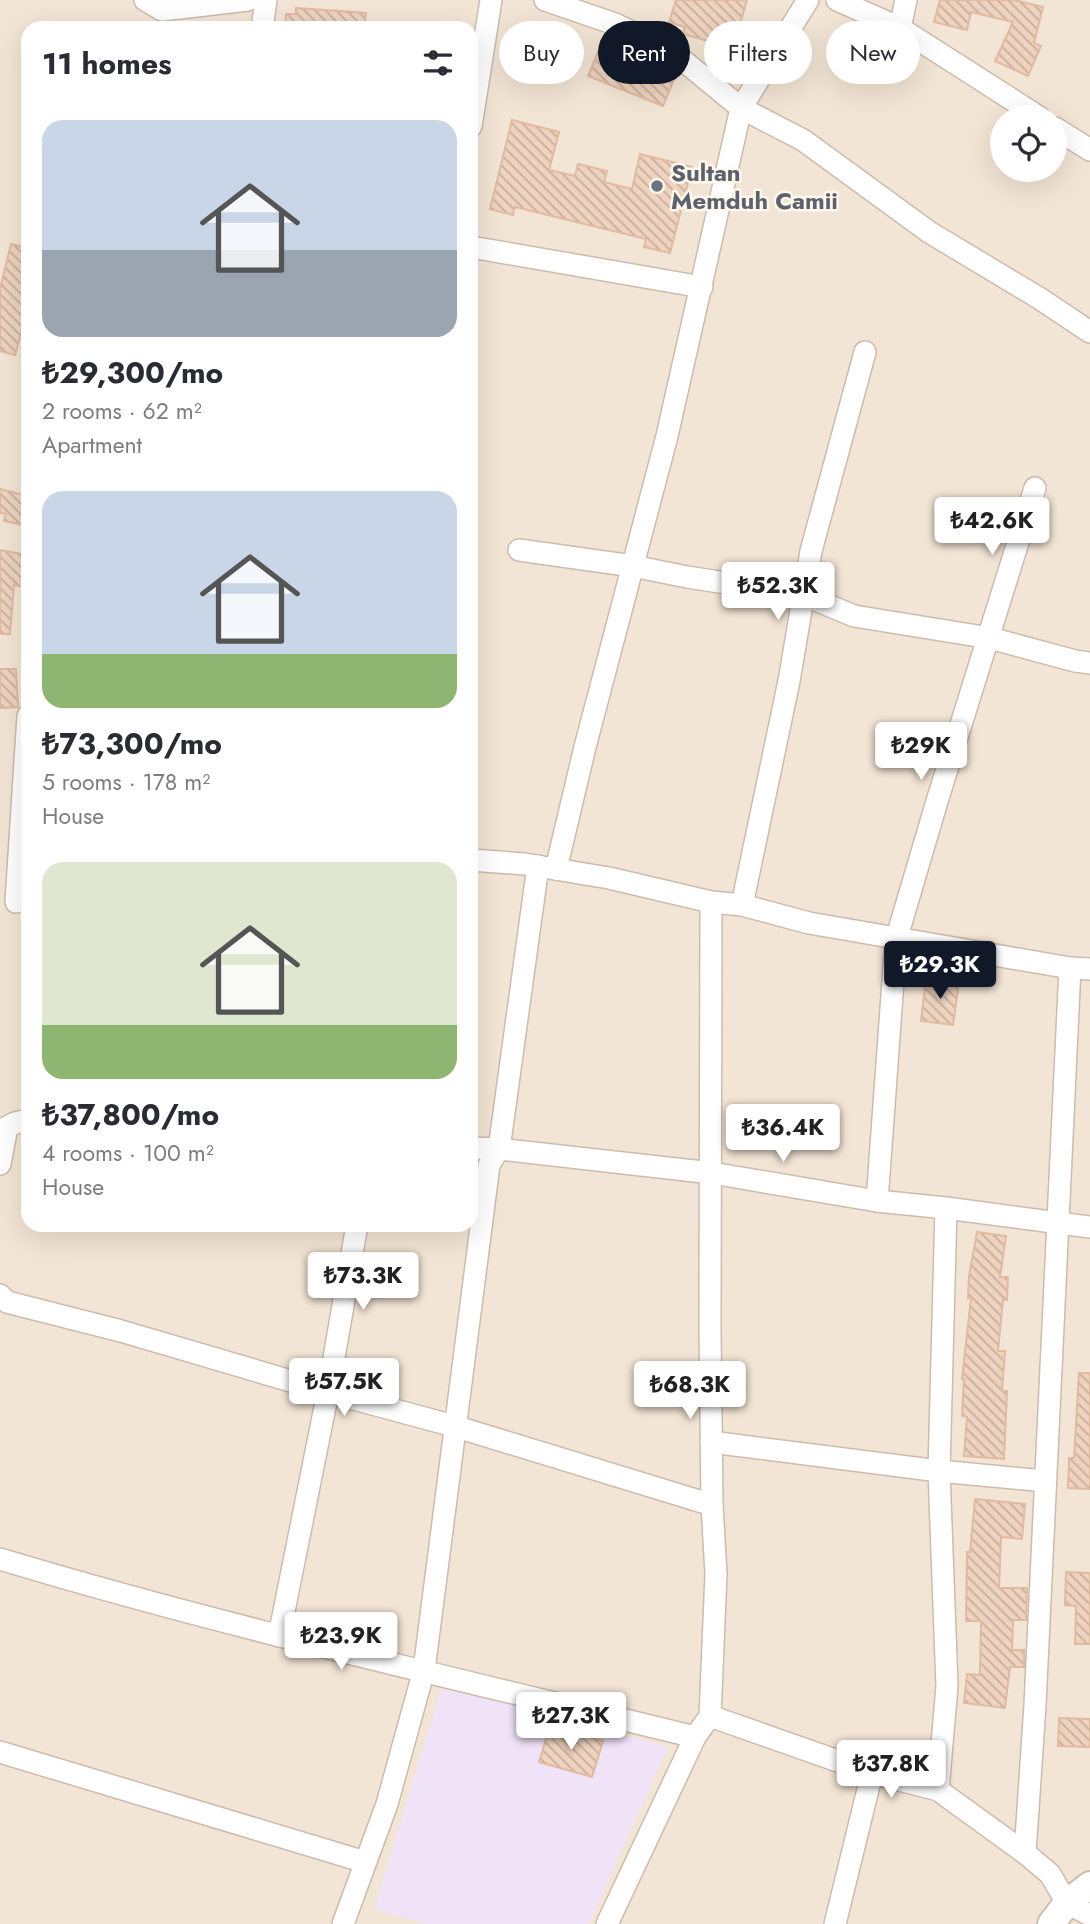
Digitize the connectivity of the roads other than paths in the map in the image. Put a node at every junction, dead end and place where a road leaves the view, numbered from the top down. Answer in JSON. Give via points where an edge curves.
{"nodes":[{"id":1,"x":248,"y":0,"type":"edge"},
{"id":2,"x":266,"y":0,"type":"edge"},
{"id":3,"x":491,"y":0,"type":"edge"},
{"id":4,"x":545,"y":0,"type":"edge"},
{"id":5,"x":808,"y":0,"type":"edge"},
{"id":6,"x":837,"y":0,"type":"edge"},
{"id":7,"x":906,"y":0,"type":"edge"},
{"id":8,"x":155,"y":12,"type":"edge"},
{"id":9,"x":263,"y":21,"type":"edge"},
{"id":10,"x":883,"y":21,"type":"edge"},
{"id":11,"x":902,"y":21,"type":"edge"},
{"id":12,"x":920,"y":42,"type":"edge"},
{"id":13,"x":478,"y":82,"type":"edge"},
{"id":14,"x":1020,"y":105,"type":"edge"},
{"id":15,"x":741,"y":108,"type":"junction"},
{"id":16,"x":1067,"y":136,"type":"edge"},
{"id":17,"x":1090,"y":150,"type":"edge"},
{"id":18,"x":478,"y":248,"type":"edge"},
{"id":19,"x":702,"y":287,"type":"junction"},
{"id":20,"x":1090,"y":332,"type":"edge"},
{"id":21,"x":865,"y":352,"type":"dead end"},
{"id":22,"x":1035,"y":488,"type":"dead end"},
{"id":23,"x":519,"y":550,"type":"dead end"},
{"id":24,"x":634,"y":566,"type":"junction"},
{"id":25,"x":804,"y":595,"type":"junction"},
{"id":26,"x":990,"y":638,"type":"junction"},
{"id":27,"x":1090,"y":663,"type":"edge"},
{"id":28,"x":21,"y":816,"type":"edge"},
{"id":29,"x":478,"y":861,"type":"edge"},
{"id":30,"x":547,"y":867,"type":"junction"},
{"id":31,"x":15,"y":902,"type":"edge"},
{"id":32,"x":711,"y":902,"type":"junction"},
{"id":33,"x":742,"y":905,"type":"junction"},
{"id":34,"x":896,"y":940,"type":"junction"},
{"id":35,"x":1084,"y":964,"type":"edge"},
{"id":36,"x":21,"y":1122,"type":"edge"},
{"id":37,"x":478,"y":1148,"type":"edge"},
{"id":38,"x":499,"y":1149,"type":"junction"},
{"id":39,"x":0,"y":1164,"type":"edge"},
{"id":40,"x":712,"y":1173,"type":"junction"},
{"id":41,"x":877,"y":1201,"type":"junction"},
{"id":42,"x":947,"y":1208,"type":"junction"},
{"id":43,"x":1058,"y":1223,"type":"junction"},
{"id":44,"x":1090,"y":1227,"type":"edge"},
{"id":45,"x":357,"y":1232,"type":"edge"},
{"id":46,"x":0,"y":1295,"type":"edge"},
{"id":47,"x":328,"y":1392,"type":"junction"},
{"id":48,"x":454,"y":1426,"type":"junction"},
{"id":49,"x":711,"y":1442,"type":"junction"},
{"id":50,"x":939,"y":1471,"type":"junction"},
{"id":51,"x":1045,"y":1481,"type":"junction"},
{"id":52,"x":712,"y":1505,"type":"junction"},
{"id":53,"x":0,"y":1559,"type":"edge"},
{"id":54,"x":279,"y":1636,"type":"junction"},
{"id":55,"x":424,"y":1670,"type":"junction"},
{"id":56,"x":710,"y":1716,"type":"junction"},
{"id":57,"x":695,"y":1737,"type":"junction"},
{"id":58,"x":0,"y":1752,"type":"edge"},
{"id":59,"x":872,"y":1773,"type":"junction"},
{"id":60,"x":938,"y":1790,"type":"junction"},
{"id":61,"x":1025,"y":1853,"type":"junction"},
{"id":62,"x":365,"y":1862,"type":"junction"},
{"id":63,"x":1090,"y":1885,"type":"edge"},
{"id":64,"x":1069,"y":1914,"type":"edge"},
{"id":65,"x":343,"y":1924,"type":"edge"},
{"id":66,"x":607,"y":1924,"type":"edge"},
{"id":67,"x":835,"y":1924,"type":"edge"}],
"edges":[{"from":1,"to":8,"type":"street"},
{"from":2,"to":9,"type":"street"},
{"from":3,"to":13,"type":"street"},
{"from":4,"to":15,"type":"street","via":[[615,24],[674,53]]},
{"from":5,"to":15,"type":"street"},
{"from":6,"to":10,"type":"street"},
{"from":7,"to":11,"type":"street"},
{"from":12,"to":14,"type":"street"},
{"from":15,"to":19,"type":"street"},
{"from":15,"to":20,"type":"street","via":[[803,139],[929,232]]},
{"from":16,"to":17,"type":"street"},
{"from":18,"to":19,"type":"street"},
{"from":19,"to":24,"type":"street"},
{"from":21,"to":25,"type":"street","via":[[811,551]]},
{"from":22,"to":26,"type":"street"},
{"from":23,"to":24,"type":"street"},
{"from":24,"to":25,"type":"street"},
{"from":24,"to":30,"type":"street"},
{"from":25,"to":26,"type":"street","via":[[854,616]]},
{"from":25,"to":33,"type":"street"},
{"from":26,"to":27,"type":"street"},
{"from":26,"to":34,"type":"street"},
{"from":28,"to":31,"type":"street"},
{"from":29,"to":30,"type":"street"},
{"from":30,"to":32,"type":"street"},
{"from":30,"to":38,"type":"street"},
{"from":32,"to":33,"type":"street"},
{"from":32,"to":40,"type":"street"},
{"from":33,"to":34,"type":"street"},
{"from":34,"to":35,"type":"street"},
{"from":34,"to":41,"type":"street"},
{"from":35,"to":43,"type":"street"},
{"from":36,"to":39,"type":"street","via":[[7,1127]]},
{"from":37,"to":38,"type":"street"},
{"from":38,"to":40,"type":"street"},
{"from":38,"to":48,"type":"street","via":[[489,1166]]},
{"from":40,"to":41,"type":"street"},
{"from":40,"to":49,"type":"street"},
{"from":41,"to":42,"type":"street"},
{"from":42,"to":43,"type":"street"},
{"from":42,"to":50,"type":"street"},
{"from":43,"to":44,"type":"street"},
{"from":43,"to":51,"type":"street"},
{"from":45,"to":47,"type":"street"},
{"from":46,"to":47,"type":"street","via":[[7,1302]]},
{"from":47,"to":48,"type":"street"},
{"from":47,"to":54,"type":"street"},
{"from":48,"to":52,"type":"street"},
{"from":48,"to":55,"type":"street"},
{"from":49,"to":50,"type":"street"},
{"from":49,"to":52,"type":"street"},
{"from":50,"to":51,"type":"street"},
{"from":50,"to":60,"type":"street","via":[[947,1686]]},
{"from":51,"to":61,"type":"street"},
{"from":52,"to":56,"type":"street","via":[[716,1574]]},
{"from":53,"to":54,"type":"street"},
{"from":54,"to":55,"type":"street"},
{"from":55,"to":57,"type":"street"},
{"from":55,"to":62,"type":"street","via":[[387,1804]]},
{"from":56,"to":57,"type":"street"},
{"from":56,"to":59,"type":"street"},
{"from":57,"to":66,"type":"street"},
{"from":58,"to":62,"type":"street"},
{"from":59,"to":60,"type":"street"},
{"from":59,"to":67,"type":"street"},
{"from":60,"to":61,"type":"street"},
{"from":61,"to":64,"type":"street","via":[[1050,1874]]},
{"from":62,"to":65,"type":"street"},
{"from":63,"to":64,"type":"street"}]}
